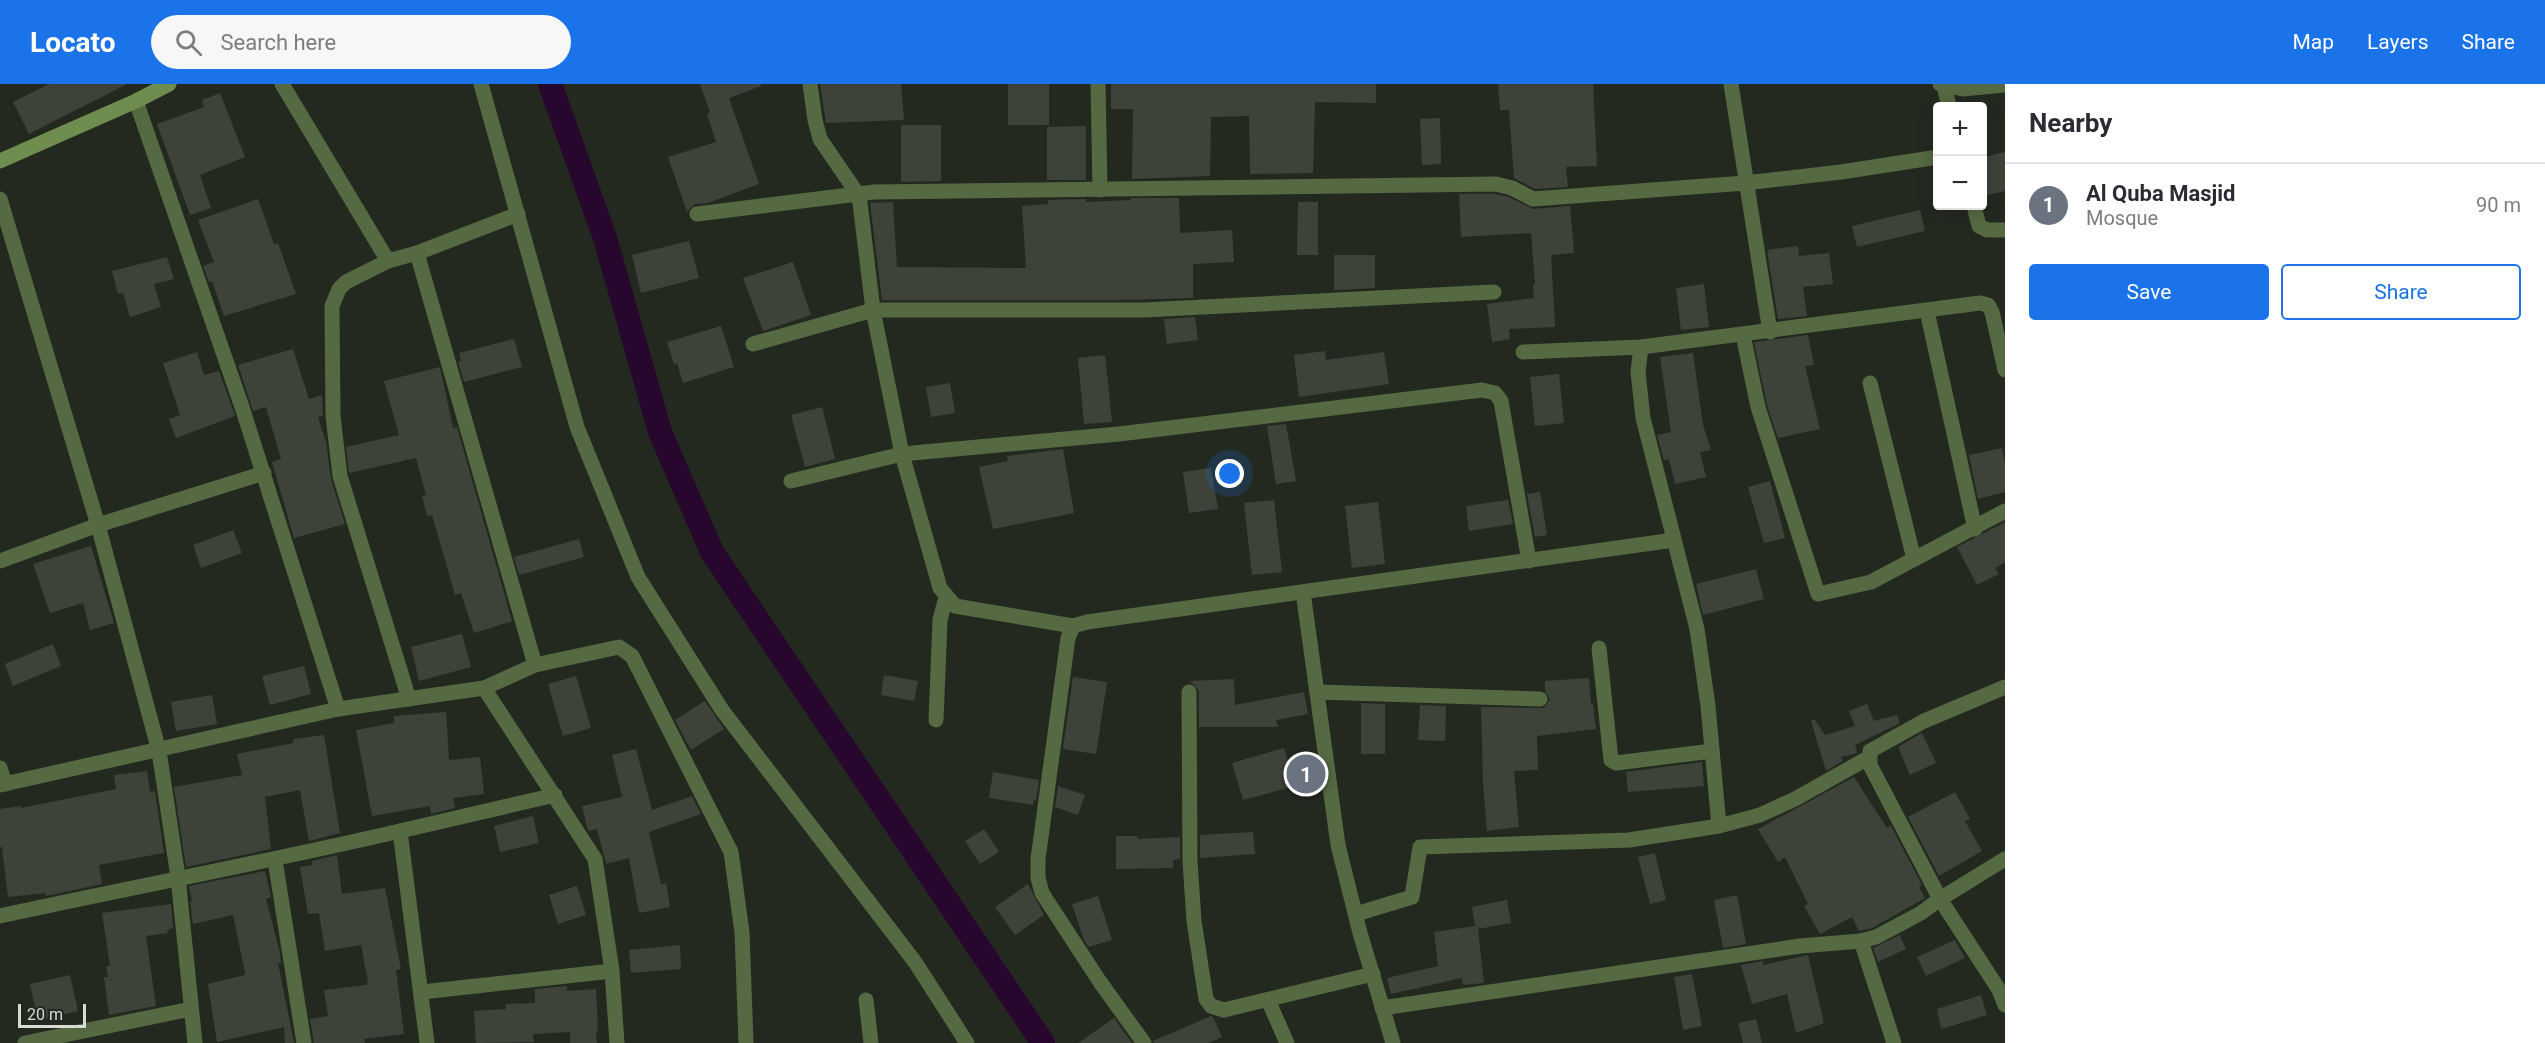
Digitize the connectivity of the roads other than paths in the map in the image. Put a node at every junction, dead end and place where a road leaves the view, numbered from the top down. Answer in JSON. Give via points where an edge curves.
{"nodes":[{"id":1,"x":169,"y":84,"type":"edge"},
{"id":2,"x":282,"y":84,"type":"edge"},
{"id":3,"x":481,"y":84,"type":"edge"},
{"id":4,"x":810,"y":84,"type":"edge"},
{"id":5,"x":1098,"y":84,"type":"edge"},
{"id":6,"x":1731,"y":84,"type":"edge"},
{"id":7,"x":1942,"y":85,"type":"edge"},
{"id":8,"x":2005,"y":85,"type":"edge"},
{"id":9,"x":136,"y":101,"type":"junction"},
{"id":10,"x":1948,"y":102,"type":"edge"},
{"id":11,"x":1933,"y":158,"type":"edge"},
{"id":12,"x":0,"y":161,"type":"edge"},
{"id":13,"x":1745,"y":183,"type":"junction"},
{"id":14,"x":1100,"y":190,"type":"junction"},
{"id":15,"x":856,"y":193,"type":"junction"},
{"id":16,"x":0,"y":199,"type":"edge"},
{"id":17,"x":1975,"y":210,"type":"edge"},
{"id":18,"x":518,"y":214,"type":"junction"},
{"id":19,"x":697,"y":214,"type":"dead end"},
{"id":20,"x":2005,"y":230,"type":"edge"},
{"id":21,"x":417,"y":252,"type":"junction"},
{"id":22,"x":388,"y":261,"type":"junction"},
{"id":23,"x":1494,"y":292,"type":"dead end"},
{"id":24,"x":873,"y":310,"type":"junction"},
{"id":25,"x":1927,"y":311,"type":"junction"},
{"id":26,"x":1770,"y":332,"type":"junction"},
{"id":27,"x":1743,"y":335,"type":"junction"},
{"id":28,"x":753,"y":344,"type":"dead end"},
{"id":29,"x":1641,"y":347,"type":"junction"},
{"id":30,"x":1523,"y":352,"type":"dead end"},
{"id":31,"x":2005,"y":370,"type":"edge"},
{"id":32,"x":1870,"y":383,"type":"dead end"},
{"id":33,"x":902,"y":454,"type":"junction"},
{"id":34,"x":264,"y":473,"type":"junction"},
{"id":35,"x":791,"y":482,"type":"dead end"},
{"id":36,"x":2005,"y":511,"type":"edge"},
{"id":37,"x":98,"y":525,"type":"junction"},
{"id":38,"x":1975,"y":529,"type":"junction"},
{"id":39,"x":1674,"y":540,"type":"junction"},
{"id":40,"x":1914,"y":560,"type":"junction"},
{"id":41,"x":0,"y":561,"type":"edge"},
{"id":42,"x":1529,"y":561,"type":"junction"},
{"id":43,"x":1303,"y":592,"type":"junction"},
{"id":44,"x":946,"y":597,"type":"junction"},
{"id":45,"x":1073,"y":626,"type":"junction"},
{"id":46,"x":1599,"y":648,"type":"dead end"},
{"id":47,"x":535,"y":665,"type":"junction"},
{"id":48,"x":2005,"y":687,"type":"edge"},
{"id":49,"x":484,"y":688,"type":"junction"},
{"id":50,"x":1189,"y":692,"type":"dead end"},
{"id":51,"x":1317,"y":692,"type":"junction"},
{"id":52,"x":409,"y":699,"type":"junction"},
{"id":53,"x":1540,"y":699,"type":"dead end"},
{"id":54,"x":338,"y":709,"type":"junction"},
{"id":55,"x":936,"y":720,"type":"dead end"},
{"id":56,"x":159,"y":751,"type":"junction"},
{"id":57,"x":1712,"y":751,"type":"junction"},
{"id":58,"x":1868,"y":758,"type":"junction"},
{"id":59,"x":0,"y":768,"type":"edge"},
{"id":60,"x":3,"y":785,"type":"edge"},
{"id":61,"x":555,"y":795,"type":"junction"},
{"id":62,"x":1719,"y":826,"type":"junction"},
{"id":63,"x":400,"y":831,"type":"junction"},
{"id":64,"x":275,"y":860,"type":"junction"},
{"id":65,"x":2005,"y":860,"type":"edge"},
{"id":66,"x":178,"y":877,"type":"junction"},
{"id":67,"x":1940,"y":899,"type":"junction"},
{"id":68,"x":1356,"y":914,"type":"junction"},
{"id":69,"x":0,"y":916,"type":"edge"},
{"id":70,"x":1861,"y":941,"type":"junction"},
{"id":71,"x":612,"y":972,"type":"junction"},
{"id":72,"x":1373,"y":974,"type":"junction"},
{"id":73,"x":422,"y":992,"type":"junction"},
{"id":74,"x":866,"y":1000,"type":"dead end"},
{"id":75,"x":1268,"y":1000,"type":"junction"},
{"id":76,"x":2005,"y":1005,"type":"edge"},
{"id":77,"x":191,"y":1008,"type":"junction"},
{"id":78,"x":1382,"y":1008,"type":"junction"},
{"id":79,"x":26,"y":1043,"type":"edge"},
{"id":80,"x":195,"y":1043,"type":"edge"},
{"id":81,"x":304,"y":1043,"type":"edge"},
{"id":82,"x":427,"y":1043,"type":"edge"},
{"id":83,"x":617,"y":1043,"type":"edge"},
{"id":84,"x":746,"y":1043,"type":"edge"},
{"id":85,"x":872,"y":1043,"type":"edge"},
{"id":86,"x":967,"y":1043,"type":"edge"},
{"id":87,"x":1144,"y":1043,"type":"edge"},
{"id":88,"x":1287,"y":1043,"type":"edge"},
{"id":89,"x":1393,"y":1043,"type":"edge"},
{"id":90,"x":1894,"y":1043,"type":"edge"}],
"edges":[{"from":1,"to":9,"type":"street"},
{"from":2,"to":22,"type":"street"},
{"from":3,"to":18,"type":"street"},
{"from":4,"to":15,"type":"street","via":[[820,139]]},
{"from":5,"to":14,"type":"street"},
{"from":6,"to":13,"type":"street"},
{"from":7,"to":8,"type":"street","via":[[1963,89]]},
{"from":7,"to":10,"type":"street"},
{"from":9,"to":12,"type":"street"},
{"from":9,"to":34,"type":"street"},
{"from":11,"to":13,"type":"street"},
{"from":13,"to":14,"type":"street","via":[[1533,199],[1496,184]]},
{"from":13,"to":26,"type":"street"},
{"from":14,"to":15,"type":"street"},
{"from":15,"to":19,"type":"street"},
{"from":15,"to":24,"type":"street"},
{"from":16,"to":37,"type":"street"},
{"from":17,"to":20,"type":"street","via":[[1979,226]]},
{"from":18,"to":21,"type":"street"},
{"from":18,"to":86,"type":"street","via":[[577,428],[638,577],[722,710],[915,962]]},
{"from":21,"to":22,"type":"street"},
{"from":21,"to":47,"type":"street"},
{"from":22,"to":52,"type":"street","via":[[346,282],[332,306],[333,416],[340,476]]},
{"from":23,"to":24,"type":"street","via":[[1144,310]]},
{"from":24,"to":28,"type":"street"},
{"from":24,"to":33,"type":"street"},
{"from":25,"to":26,"type":"street"},
{"from":25,"to":31,"type":"street","via":[[1988,305]]},
{"from":25,"to":38,"type":"street"},
{"from":26,"to":27,"type":"street"},
{"from":27,"to":29,"type":"street"},
{"from":27,"to":40,"type":"street","via":[[1758,407],[1818,594],[1871,582]]},
{"from":29,"to":30,"type":"street"},
{"from":29,"to":39,"type":"street","via":[[1638,372],[1643,418]]},
{"from":32,"to":40,"type":"street"},
{"from":33,"to":35,"type":"street"},
{"from":33,"to":42,"type":"street","via":[[1119,434],[1482,390],[1495,393],[1501,401]]},
{"from":33,"to":44,"type":"street","via":[[940,588]]},
{"from":34,"to":37,"type":"street"},
{"from":34,"to":54,"type":"street"},
{"from":36,"to":38,"type":"street"},
{"from":37,"to":41,"type":"street"},
{"from":37,"to":56,"type":"street"},
{"from":38,"to":40,"type":"street"},
{"from":39,"to":42,"type":"street"},
{"from":39,"to":57,"type":"street","via":[[1697,629]]},
{"from":42,"to":43,"type":"street"},
{"from":43,"to":45,"type":"street"},
{"from":43,"to":51,"type":"street"},
{"from":44,"to":45,"type":"street","via":[[955,606]]},
{"from":44,"to":55,"type":"street","via":[[940,620]]},
{"from":45,"to":87,"type":"street","via":[[1068,638],[1038,878],[1042,893]]},
{"from":46,"to":57,"type":"street","via":[[1611,760],[1616,763]]},
{"from":47,"to":49,"type":"street"},
{"from":47,"to":84,"type":"street","via":[[619,646],[632,656],[731,852],[742,932]]},
{"from":48,"to":58,"type":"street","via":[[1924,721],[1870,751]]},
{"from":49,"to":52,"type":"street"},
{"from":49,"to":61,"type":"street"},
{"from":50,"to":75,"type":"street","via":[[1190,861],[1206,999],[1211,1006],[1224,1010]]},
{"from":51,"to":53,"type":"street"},
{"from":51,"to":68,"type":"street","via":[[1338,845]]},
{"from":52,"to":54,"type":"street"},
{"from":54,"to":56,"type":"street"},
{"from":56,"to":60,"type":"street"},
{"from":56,"to":66,"type":"street"},
{"from":57,"to":62,"type":"street"},
{"from":58,"to":62,"type":"street","via":[[1769,811]]},
{"from":58,"to":67,"type":"street"},
{"from":59,"to":60,"type":"street"},
{"from":61,"to":63,"type":"street"},
{"from":61,"to":71,"type":"street","via":[[595,860]]},
{"from":62,"to":68,"type":"street","via":[[1629,840],[1420,847],[1412,897]]},
{"from":63,"to":64,"type":"street"},
{"from":63,"to":73,"type":"street"},
{"from":64,"to":66,"type":"street"},
{"from":64,"to":81,"type":"street"},
{"from":65,"to":67,"type":"street"},
{"from":66,"to":69,"type":"street"},
{"from":66,"to":77,"type":"street"},
{"from":67,"to":70,"type":"street","via":[[1876,937]]},
{"from":67,"to":76,"type":"street"},
{"from":68,"to":72,"type":"street"},
{"from":70,"to":78,"type":"street","via":[[1800,946]]},
{"from":70,"to":90,"type":"street"},
{"from":71,"to":73,"type":"street"},
{"from":71,"to":83,"type":"street"},
{"from":72,"to":75,"type":"street"},
{"from":72,"to":78,"type":"street"},
{"from":73,"to":82,"type":"street"},
{"from":74,"to":85,"type":"street"},
{"from":75,"to":88,"type":"street"},
{"from":77,"to":79,"type":"street"},
{"from":77,"to":80,"type":"street"},
{"from":78,"to":89,"type":"street"}]}
